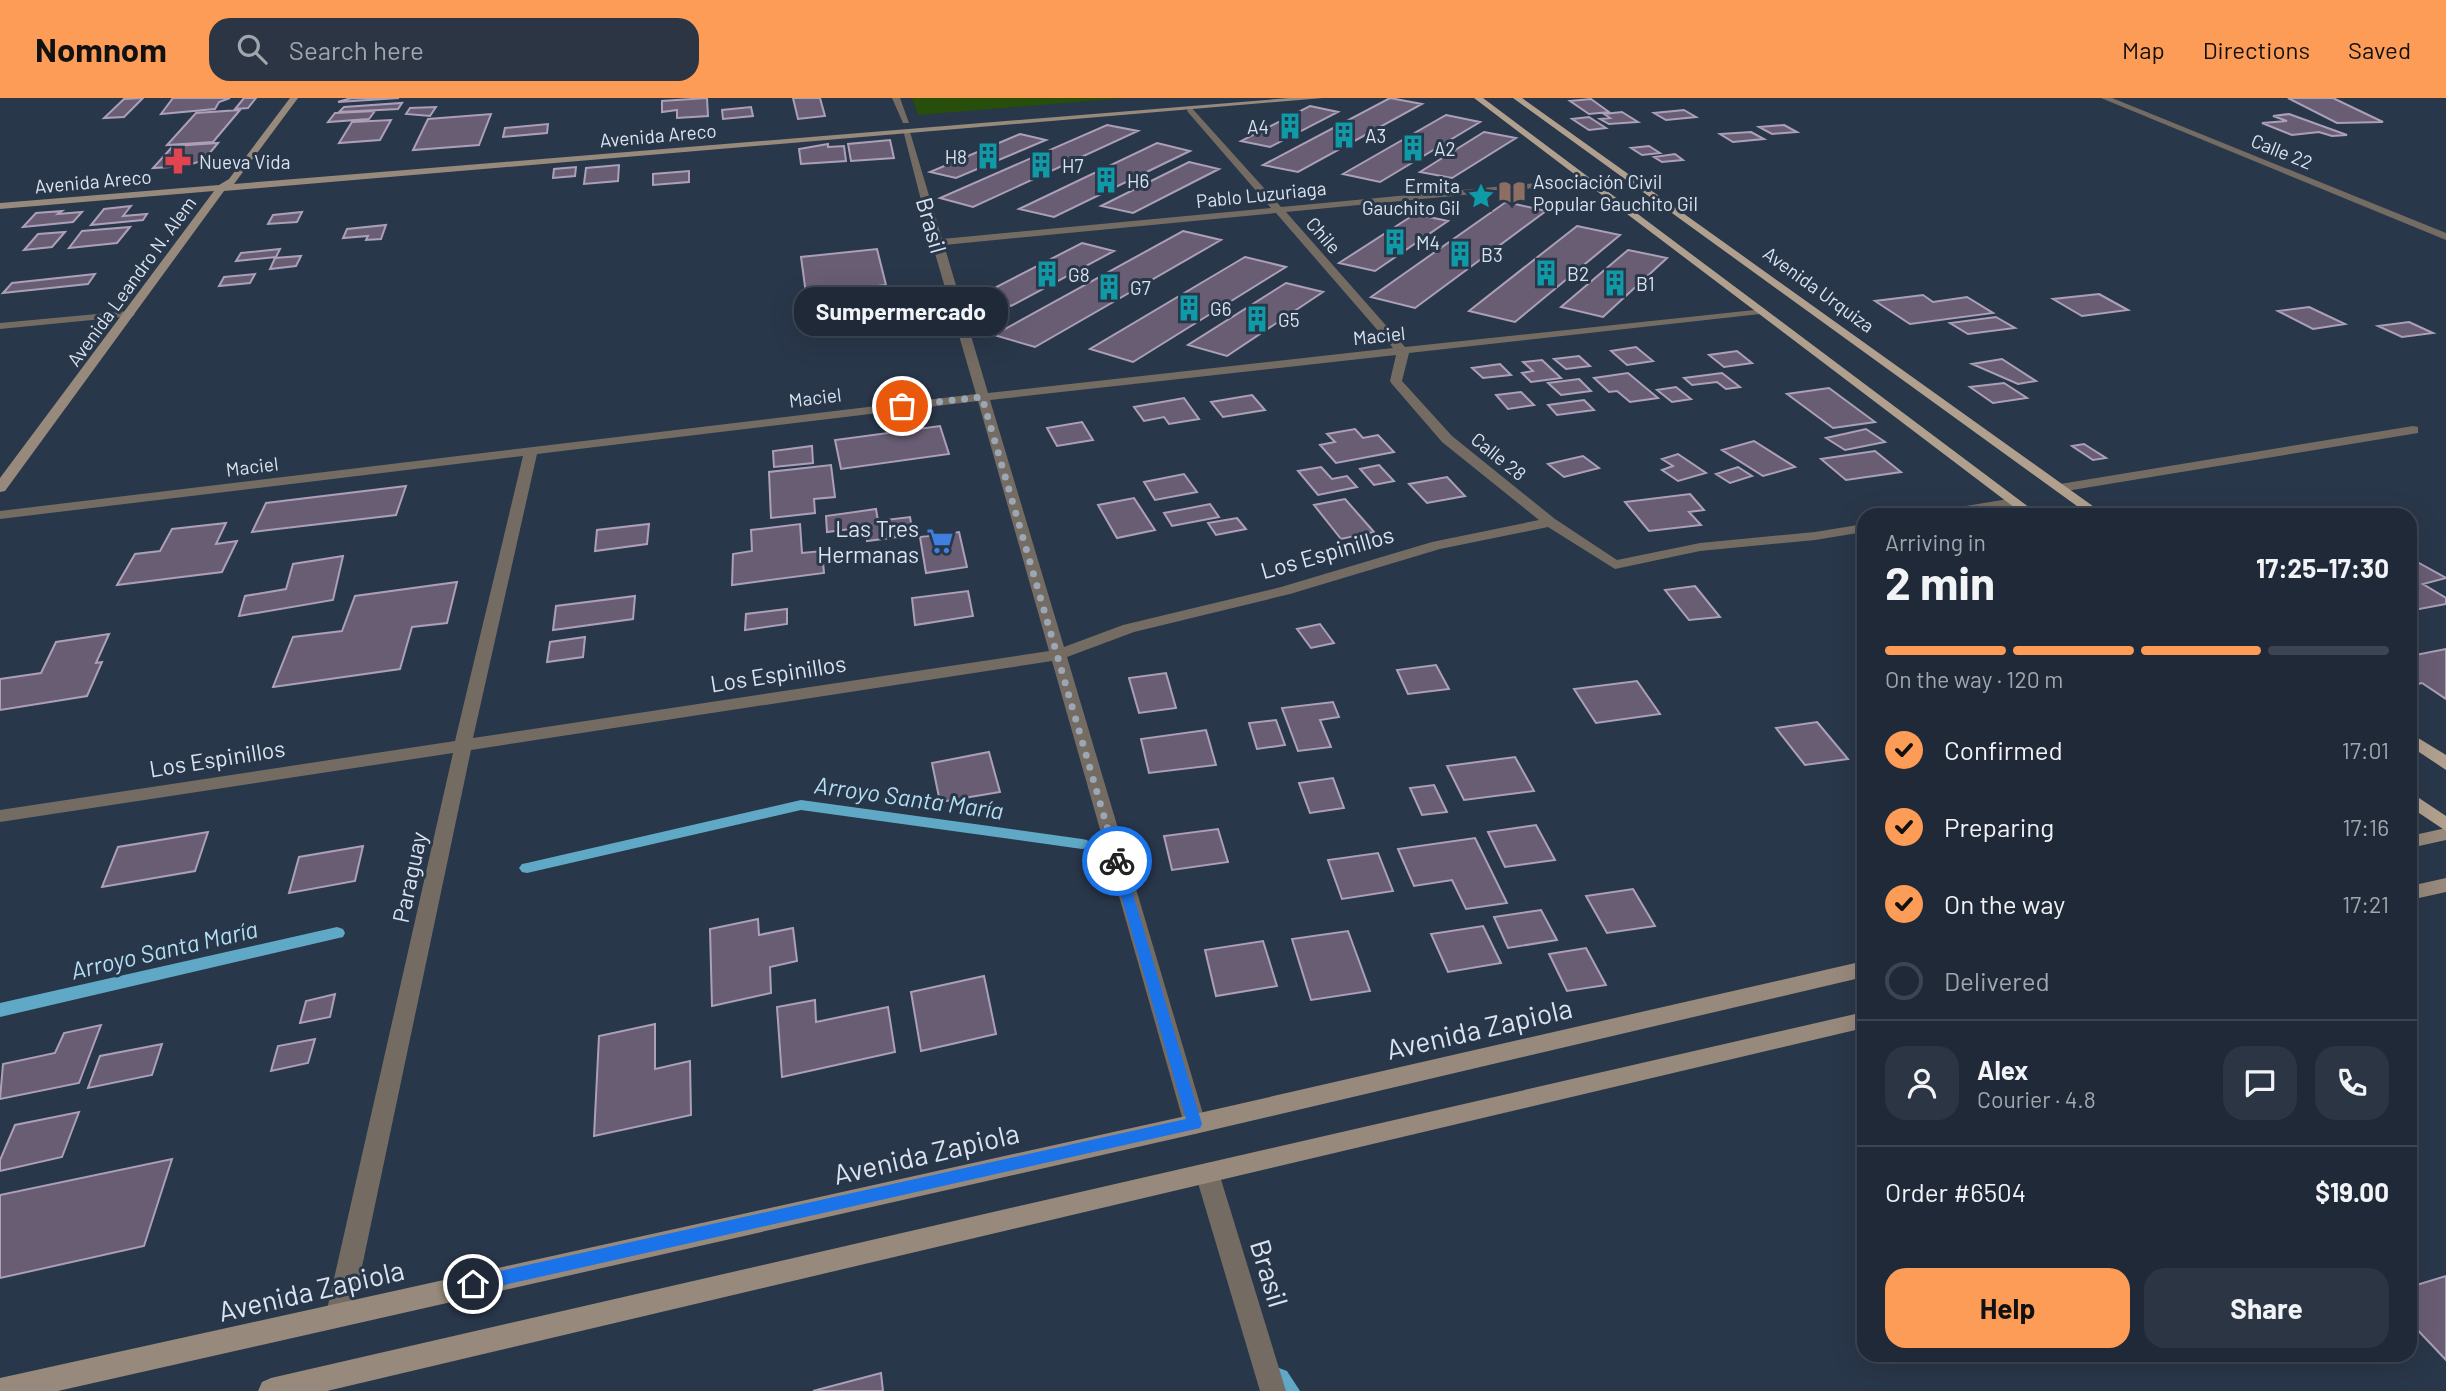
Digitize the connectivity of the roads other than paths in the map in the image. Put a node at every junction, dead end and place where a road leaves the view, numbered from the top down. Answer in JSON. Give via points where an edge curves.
{"nodes":[{"id":1,"x":295,"y":98,"type":"edge"},
{"id":2,"x":896,"y":98,"type":"edge"},
{"id":3,"x":1319,"y":98,"type":"edge"},
{"id":4,"x":1478,"y":98,"type":"edge"},
{"id":5,"x":1517,"y":98,"type":"edge"},
{"id":6,"x":2105,"y":98,"type":"edge"},
{"id":7,"x":1189,"y":101,"type":"edge"},
{"id":8,"x":906,"y":127,"type":"junction"},
{"id":9,"x":414,"y":161,"type":"dead end"},
{"id":10,"x":401,"y":162,"type":"dead end"},
{"id":11,"x":373,"y":164,"type":"dead end"},
{"id":12,"x":346,"y":166,"type":"dead end"},
{"id":13,"x":332,"y":167,"type":"dead end"},
{"id":14,"x":256,"y":174,"type":"dead end"},
{"id":15,"x":235,"y":175,"type":"junction"},
{"id":16,"x":1587,"y":180,"type":"junction"},
{"id":17,"x":221,"y":188,"type":"junction"},
{"id":18,"x":0,"y":194,"type":"edge"},
{"id":19,"x":0,"y":206,"type":"edge"},
{"id":20,"x":1279,"y":210,"type":"junction"},
{"id":21,"x":2446,"y":230,"type":"edge"},
{"id":22,"x":2434,"y":232,"type":"junction"},
{"id":23,"x":2446,"y":237,"type":"edge"},
{"id":24,"x":937,"y":243,"type":"junction"},
{"id":25,"x":1760,"y":311,"type":"junction"},
{"id":26,"x":129,"y":314,"type":"junction"},
{"id":27,"x":0,"y":326,"type":"edge"},
{"id":28,"x":1404,"y":352,"type":"junction"},
{"id":29,"x":982,"y":397,"type":"junction"},
{"id":30,"x":2413,"y":430,"type":"dead end"},
{"id":31,"x":531,"y":451,"type":"junction"},
{"id":32,"x":0,"y":488,"type":"edge"},
{"id":33,"x":2060,"y":488,"type":"junction"},
{"id":34,"x":2014,"y":502,"type":"junction"},
{"id":35,"x":1978,"y":508,"type":"edge"},
{"id":36,"x":2022,"y":508,"type":"edge"},
{"id":37,"x":2088,"y":508,"type":"edge"},
{"id":38,"x":0,"y":515,"type":"edge"},
{"id":39,"x":1550,"y":522,"type":"junction"},
{"id":40,"x":1857,"y":529,"type":"edge"},
{"id":41,"x":1057,"y":655,"type":"junction"},
{"id":42,"x":2417,"y":743,"type":"edge"},
{"id":43,"x":463,"y":746,"type":"junction"},
{"id":44,"x":2446,"y":764,"type":"edge"},
{"id":45,"x":2417,"y":803,"type":"edge"},
{"id":46,"x":0,"y":816,"type":"edge"},
{"id":47,"x":2446,"y":825,"type":"edge"},
{"id":48,"x":2446,"y":834,"type":"edge"},
{"id":49,"x":2417,"y":840,"type":"edge"},
{"id":50,"x":2446,"y":885,"type":"edge"},
{"id":51,"x":2417,"y":891,"type":"edge"},
{"id":52,"x":1857,"y":971,"type":"edge"},
{"id":53,"x":1857,"y":1022,"type":"edge"},
{"id":54,"x":1195,"y":1124,"type":"junction"},
{"id":55,"x":1207,"y":1173,"type":"junction"},
{"id":56,"x":339,"y":1314,"type":"junction"},
{"id":57,"x":0,"y":1391,"type":"edge"},
{"id":58,"x":271,"y":1391,"type":"edge"},
{"id":59,"x":1273,"y":1391,"type":"edge"}],
"edges":[{"from":1,"to":15,"type":"main road","name":"Avenida Leandro N. Alem"},
{"from":2,"to":8,"type":"street","name":"Brasil"},
{"from":3,"to":7,"type":"main road","name":"Avenida Areco"},
{"from":4,"to":16,"type":"main road"},
{"from":5,"to":33,"type":"main road","name":"Avenida Urquiza"},
{"from":6,"to":22,"type":"street","name":"Calle 22"},
{"from":7,"to":8,"type":"main road","name":"Avenida Areco"},
{"from":7,"to":20,"type":"street","name":"Chile"},
{"from":8,"to":9,"type":"main road","name":"Avenida Areco"},
{"from":8,"to":17,"type":"main road","name":"Avenida Areco"},
{"from":8,"to":24,"type":"street","name":"Brasil"},
{"from":10,"to":11,"type":"main road"},
{"from":12,"to":13,"type":"main road"},
{"from":14,"to":15,"type":"main road","name":"Avenida Areco"},
{"from":15,"to":17,"type":"main road","name":"Avenida Leandro N. Alem"},
{"from":15,"to":18,"type":"main road","name":"Avenida Areco"},
{"from":16,"to":20,"type":"street","name":"Pablo Luzuriaga"},
{"from":16,"to":25,"type":"main road"},
{"from":17,"to":19,"type":"main road","name":"Avenida Areco"},
{"from":17,"to":26,"type":"main road","name":"Avenida Leandro N. Alem"},
{"from":20,"to":24,"type":"street","name":"Pablo Luzuriaga"},
{"from":20,"to":28,"type":"street","name":"Chile"},
{"from":21,"to":22,"type":"street"},
{"from":22,"to":23,"type":"street","name":"Calle 22"},
{"from":24,"to":29,"type":"street","name":"Brasil"},
{"from":25,"to":28,"type":"street","name":"Maciel"},
{"from":25,"to":34,"type":"main road"},
{"from":26,"to":27,"type":"street"},
{"from":26,"to":32,"type":"main road","name":"Avenida Leandro N. Alem"},
{"from":28,"to":29,"type":"street","name":"Maciel"},
{"from":28,"to":39,"type":"street","name":"Calle 28","via":[[1396,381],[1447,439]]},
{"from":29,"to":31,"type":"street","name":"Maciel"},
{"from":29,"to":41,"type":"street","name":"Brasil"},
{"from":30,"to":33,"type":"street"},
{"from":31,"to":38,"type":"street","name":"Maciel"},
{"from":31,"to":43,"type":"street","name":"Paraguay"},
{"from":33,"to":37,"type":"main road","name":"Avenida Urquiza"},
{"from":34,"to":35,"type":"street"},
{"from":34,"to":36,"type":"main road"},
{"from":39,"to":40,"type":"street","name":"Calle 28","via":[[1615,565],[1700,547]]},
{"from":39,"to":41,"type":"street","name":"Los Espinillos","via":[[1437,545],[1285,591],[1129,628]]},
{"from":41,"to":43,"type":"street","name":"Los Espinillos"},
{"from":41,"to":54,"type":"street","name":"Brasil"},
{"from":42,"to":44,"type":"main road"},
{"from":43,"to":46,"type":"street","name":"Los Espinillos"},
{"from":43,"to":56,"type":"street","name":"Paraguay"},
{"from":45,"to":47,"type":"main road"},
{"from":48,"to":49,"type":"main road"},
{"from":50,"to":51,"type":"main road"},
{"from":52,"to":54,"type":"main road","name":"Avenida Zapiola"},
{"from":53,"to":55,"type":"main road"},
{"from":54,"to":56,"type":"main road","name":"Avenida Zapiola"},
{"from":55,"to":58,"type":"main road"},
{"from":55,"to":59,"type":"street","name":"Brasil"},
{"from":56,"to":57,"type":"main road","name":"Avenida Zapiola"}]}
